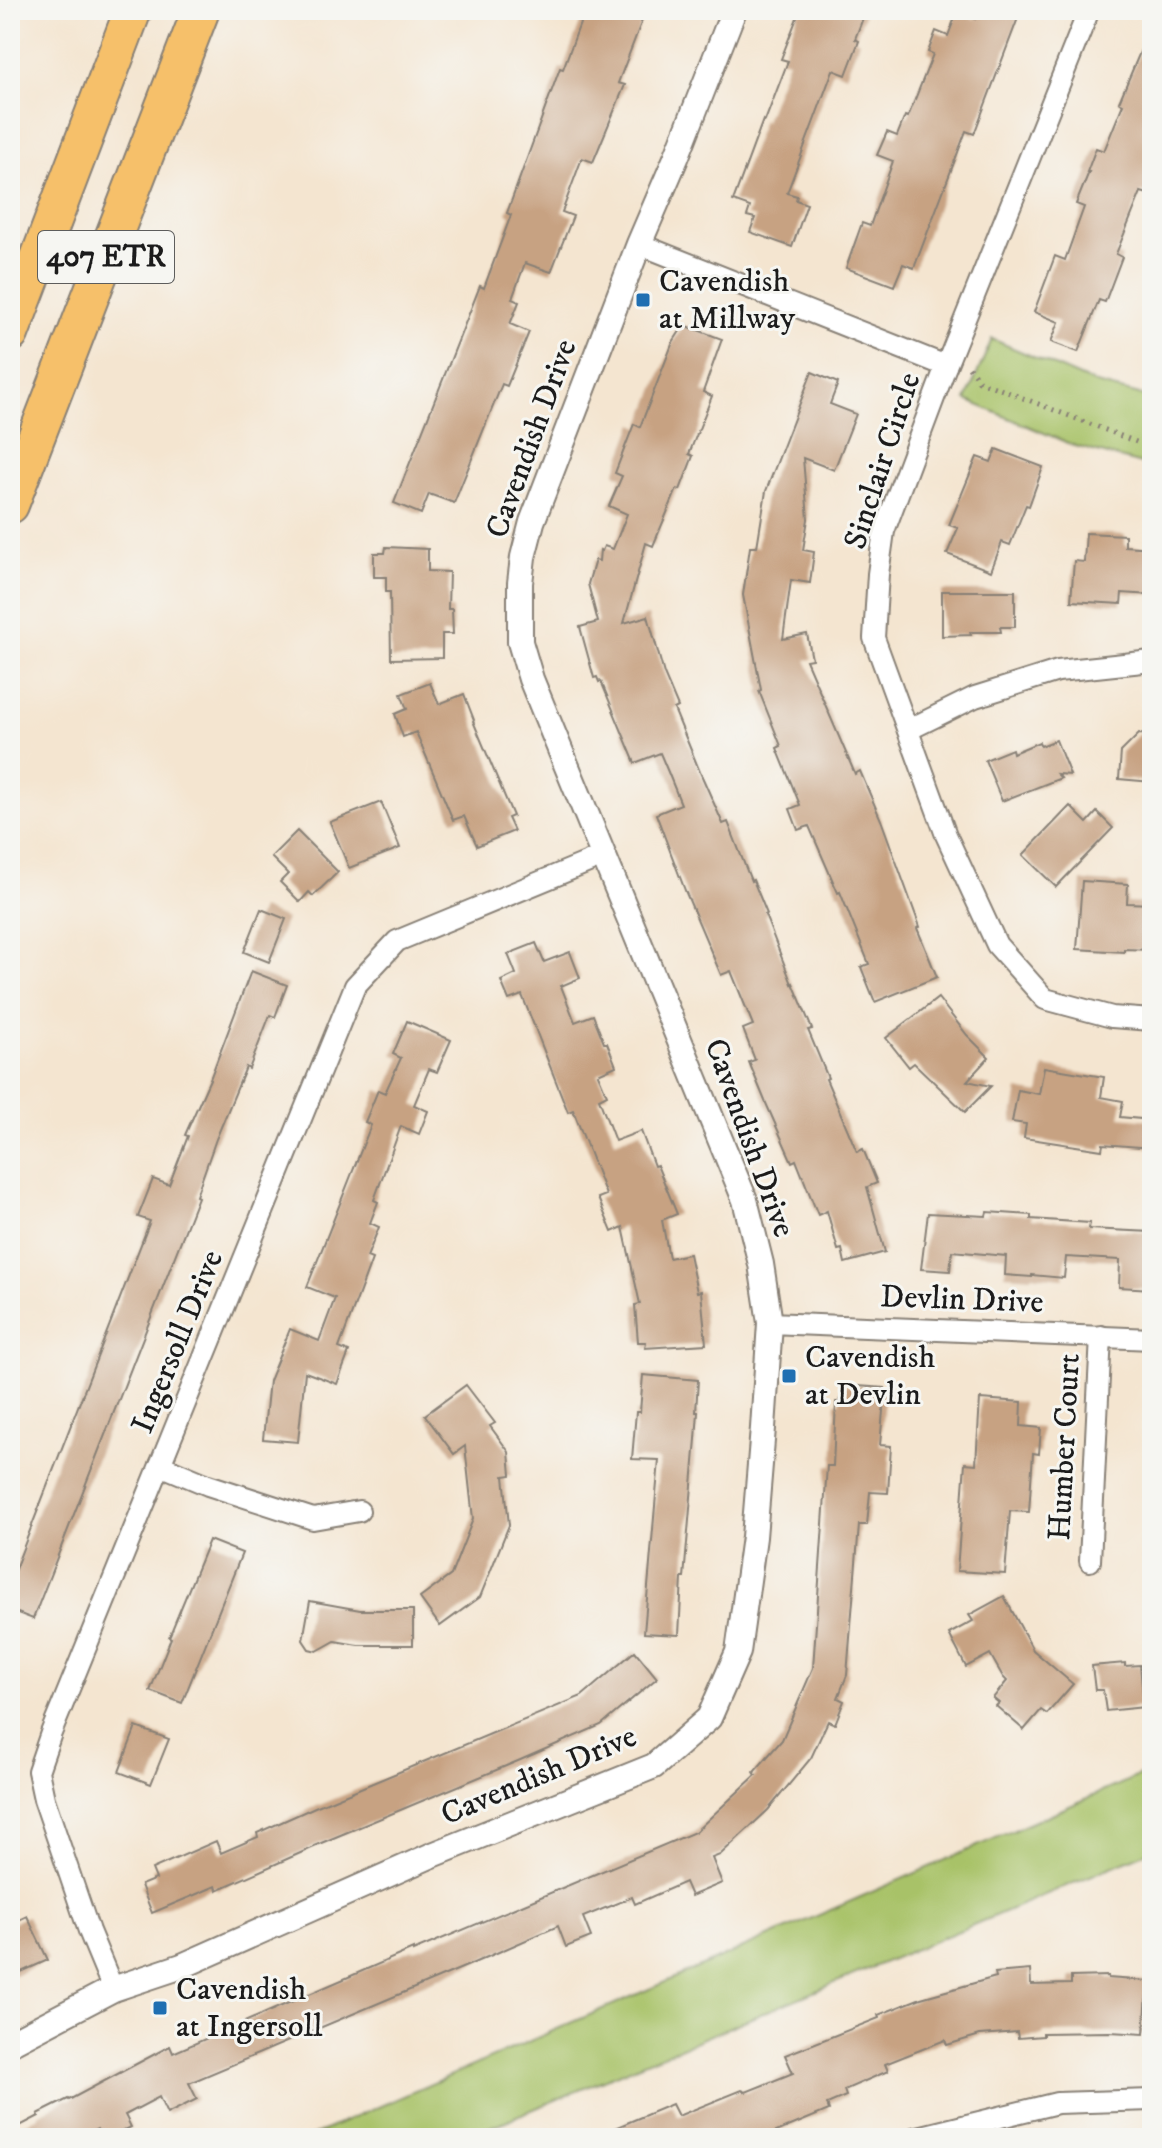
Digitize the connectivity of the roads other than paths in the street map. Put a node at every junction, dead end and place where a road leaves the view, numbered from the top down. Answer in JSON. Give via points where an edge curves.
{"nodes":[{"id":1,"x":133,"y":10,"type":"edge"},
{"id":2,"x":201,"y":10,"type":"edge"},
{"id":3,"x":734,"y":10,"type":"edge"},
{"id":4,"x":1089,"y":10,"type":"edge"},
{"id":5,"x":639,"y":244,"type":"junction"},
{"id":6,"x":10,"y":334,"type":"edge"},
{"id":7,"x":950,"y":357,"type":"junction"},
{"id":8,"x":10,"y":505,"type":"edge"},
{"id":9,"x":1152,"y":661,"type":"edge"},
{"id":10,"x":908,"y":730,"type":"junction"},
{"id":11,"x":603,"y":856,"type":"junction"},
{"id":12,"x":1152,"y":1020,"type":"edge"},
{"id":13,"x":770,"y":1323,"type":"junction"},
{"id":14,"x":1101,"y":1336,"type":"junction"},
{"id":15,"x":1152,"y":1339,"type":"edge"},
{"id":16,"x":160,"y":1465,"type":"junction"},
{"id":17,"x":359,"y":1511,"type":"dead end"},
{"id":18,"x":1090,"y":1561,"type":"dead end"},
{"id":19,"x":113,"y":1989,"type":"junction"},
{"id":20,"x":10,"y":2043,"type":"edge"},
{"id":21,"x":1152,"y":2100,"type":"edge"},
{"id":22,"x":991,"y":2129,"type":"edge"},
{"id":23,"x":914,"y":2138,"type":"edge"}],
"edges":[{"from":1,"to":6,"type":"highway","number":"407 ETR"},
{"from":2,"to":8,"type":"highway","number":"407 ETR"},
{"from":3,"to":5,"type":"street","name":"Cavendish Drive"},
{"from":4,"to":7,"type":"street","name":"Sinclair Circle"},
{"from":5,"to":7,"type":"street"},
{"from":5,"to":11,"type":"street","name":"Cavendish Drive","via":[[532,522],[520,583],[520,642],[531,679]]},
{"from":7,"to":10,"type":"street","name":"Sinclair Circle","via":[[884,531],[878,574],[874,638]]},
{"from":9,"to":10,"type":"street","via":[[1058,671],[975,697]]},
{"from":10,"to":12,"type":"street","name":"Sinclair Circle","via":[[946,835],[997,945],[1045,999],[1112,1017]]},
{"from":11,"to":13,"type":"street","name":"Cavendish Drive","via":[[745,1200]]},
{"from":11,"to":16,"type":"street","name":"Ingersoll Drive","via":[[397,941],[355,986]]},
{"from":13,"to":14,"type":"street","name":"Devlin Drive"},
{"from":13,"to":19,"type":"street","name":"Cavendish Drive","via":[[754,1537],[738,1652],[709,1718],[654,1766],[430,1856],[182,1966]]},
{"from":14,"to":15,"type":"street","name":"Devlin Drive"},
{"from":14,"to":18,"type":"street","name":"Humber Court"},
{"from":16,"to":17,"type":"street","via":[[313,1519]]},
{"from":16,"to":19,"type":"street","name":"Ingersoll Drive","via":[[38,1771]]},
{"from":19,"to":20,"type":"street","name":"Cavendish Drive"},
{"from":21,"to":22,"type":"street","via":[[1057,2103]]},
{"from":22,"to":23,"type":"street"}]}
